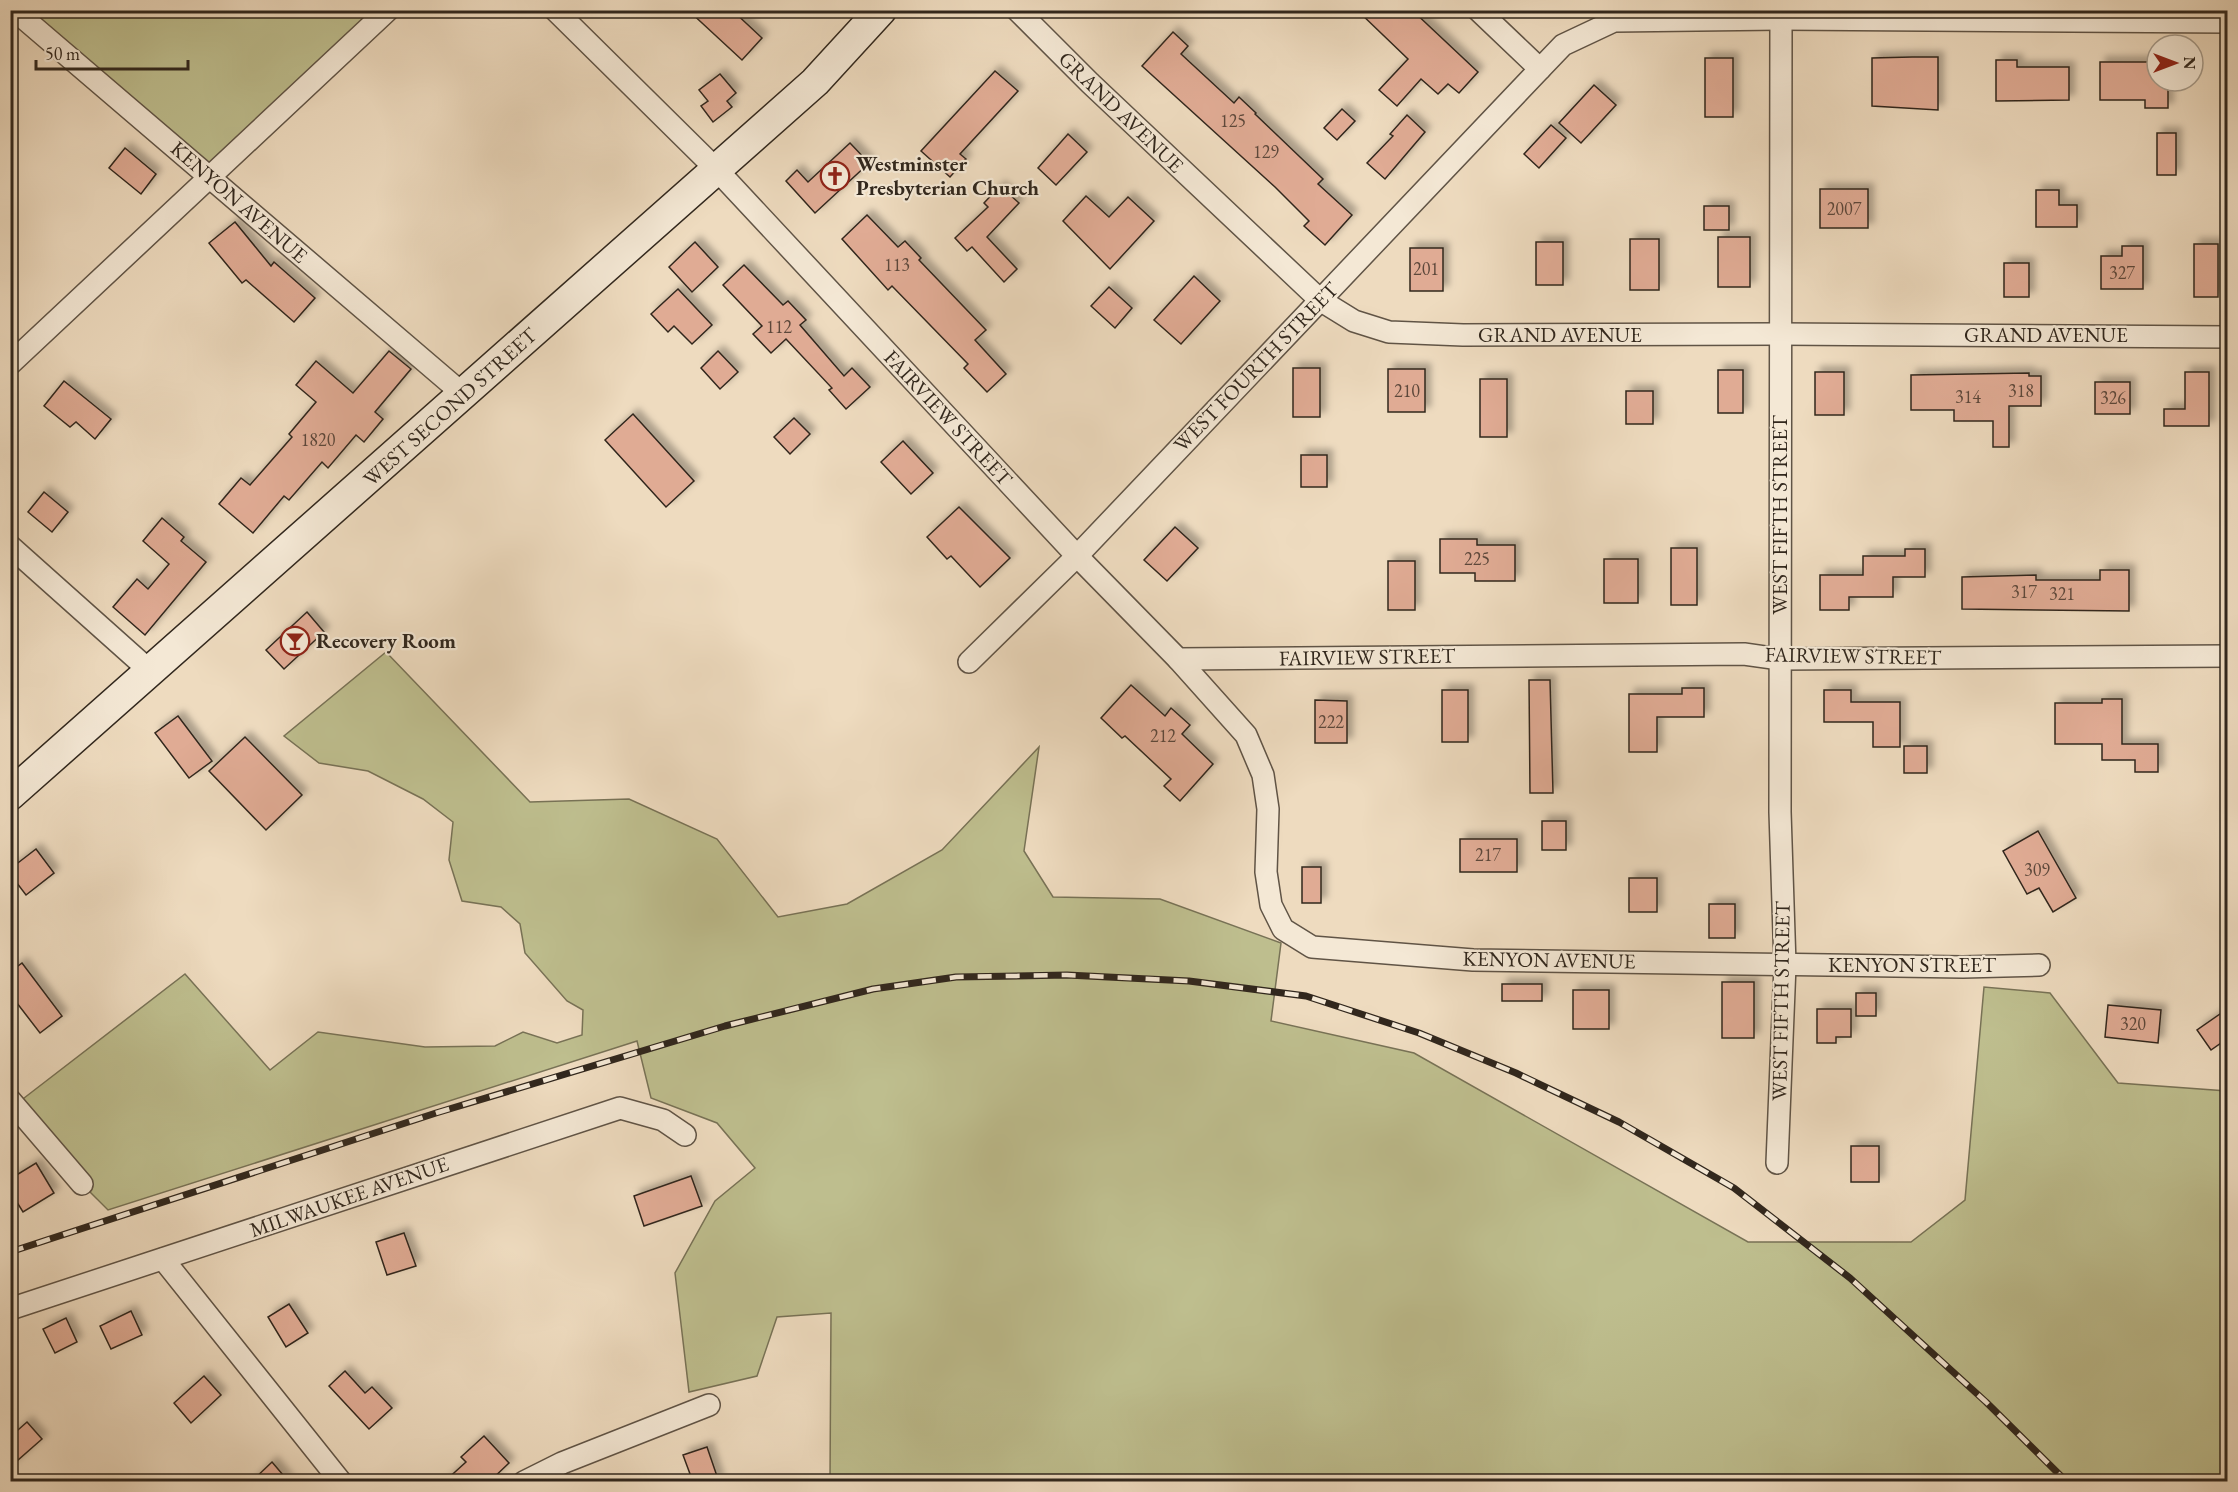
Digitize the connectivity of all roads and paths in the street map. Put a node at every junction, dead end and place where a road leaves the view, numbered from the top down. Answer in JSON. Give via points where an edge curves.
{"nodes":[{"id":1,"x":14,"y":10,"type":"edge"},
{"id":2,"x":388,"y":10,"type":"edge"},
{"id":3,"x":555,"y":10,"type":"edge"},
{"id":4,"x":881,"y":10,"type":"edge"},
{"id":5,"x":1017,"y":10,"type":"edge"},
{"id":6,"x":1478,"y":10,"type":"edge"},
{"id":7,"x":1781,"y":15,"type":"edge"},
{"id":8,"x":2228,"y":22,"type":"edge"},
{"id":9,"x":1540,"y":69,"type":"junction"},
{"id":10,"x":717,"y":170,"type":"junction"},
{"id":11,"x":211,"y":177,"type":"junction"},
{"id":12,"x":1320,"y":300,"type":"junction"},
{"id":13,"x":1780,"y":334,"type":"junction"},
{"id":14,"x":2228,"y":336,"type":"edge"},
{"id":15,"x":10,"y":364,"type":"edge"},
{"id":16,"x":463,"y":394,"type":"junction"},
{"id":17,"x":10,"y":546,"type":"edge"},
{"id":18,"x":1077,"y":556,"type":"junction"},
{"id":19,"x":2228,"y":656,"type":"edge"},
{"id":20,"x":1178,"y":659,"type":"junction"},
{"id":21,"x":1780,"y":659,"type":"junction"},
{"id":22,"x":969,"y":662,"type":"dead end"},
{"id":23,"x":150,"y":671,"type":"junction"},
{"id":24,"x":10,"y":795,"type":"edge"},
{"id":25,"x":2039,"y":964,"type":"dead end"},
{"id":26,"x":1785,"y":965,"type":"junction"},
{"id":27,"x":10,"y":1100,"type":"edge"},
{"id":28,"x":685,"y":1135,"type":"dead end"},
{"id":29,"x":1777,"y":1163,"type":"dead end"},
{"id":30,"x":82,"y":1184,"type":"dead end"},
{"id":31,"x":163,"y":1259,"type":"junction"},
{"id":32,"x":10,"y":1309,"type":"edge"},
{"id":33,"x":709,"y":1405,"type":"dead end"},
{"id":34,"x":341,"y":1482,"type":"edge"},
{"id":35,"x":524,"y":1482,"type":"edge"}],
"edges":[{"from":1,"to":11,"type":"street","name":"KENYON AVENUE"},
{"from":2,"to":11,"type":"street"},
{"from":3,"to":10,"type":"street","name":"FAIRVIEW STREET"},
{"from":4,"to":10,"type":"main road","name":"WEST SECOND STREET","via":[[815,82]]},
{"from":5,"to":12,"type":"street","name":"GRAND AVENUE"},
{"from":6,"to":9,"type":"street"},
{"from":7,"to":8,"type":"street","name":"WEST FOURTH STREET"},
{"from":7,"to":9,"type":"street","name":"WEST FOURTH STREET","via":[[1614,21],[1563,45]]},
{"from":7,"to":13,"type":"street","name":"WEST FIFTH STREET"},
{"from":9,"to":12,"type":"street","name":"WEST FOURTH STREET"},
{"from":10,"to":16,"type":"main road","name":"WEST SECOND STREET"},
{"from":10,"to":18,"type":"street","name":"FAIRVIEW STREET"},
{"from":11,"to":15,"type":"street"},
{"from":11,"to":16,"type":"street","name":"KENYON AVENUE"},
{"from":12,"to":13,"type":"street","name":"GRAND AVENUE","via":[[1354,321],[1389,332]]},
{"from":12,"to":18,"type":"street","name":"WEST FOURTH STREET"},
{"from":13,"to":14,"type":"street","name":"GRAND AVENUE"},
{"from":13,"to":21,"type":"street","name":"WEST FIFTH STREET"},
{"from":16,"to":23,"type":"main road","name":"WEST SECOND STREET"},
{"from":17,"to":23,"type":"street"},
{"from":18,"to":20,"type":"street","name":"FAIRVIEW STREET"},
{"from":18,"to":22,"type":"street","name":"WEST FOURTH STREET"},
{"from":19,"to":21,"type":"street","name":"FAIRVIEW STREET"},
{"from":20,"to":21,"type":"street","name":"FAIRVIEW STREET","via":[[1732,654]]},
{"from":20,"to":26,"type":"street","name":"KENYON AVENUE","via":[[1246,735],[1263,774],[1271,905],[1282,930],[1312,947],[1473,960]]},
{"from":21,"to":26,"type":"street","name":"WEST FIFTH STREET"},
{"from":23,"to":24,"type":"main road","name":"WEST SECOND STREET"},
{"from":25,"to":26,"type":"street","name":"KENYON STREET"},
{"from":26,"to":29,"type":"street","name":"WEST FIFTH STREET"},
{"from":27,"to":30,"type":"street"},
{"from":28,"to":31,"type":"street","name":"MILWAUKEE AVENUE","via":[[663,1120],[620,1108]]},
{"from":31,"to":32,"type":"street","name":"MILWAUKEE AVENUE"},
{"from":31,"to":34,"type":"street"},
{"from":33,"to":35,"type":"street"}]}
